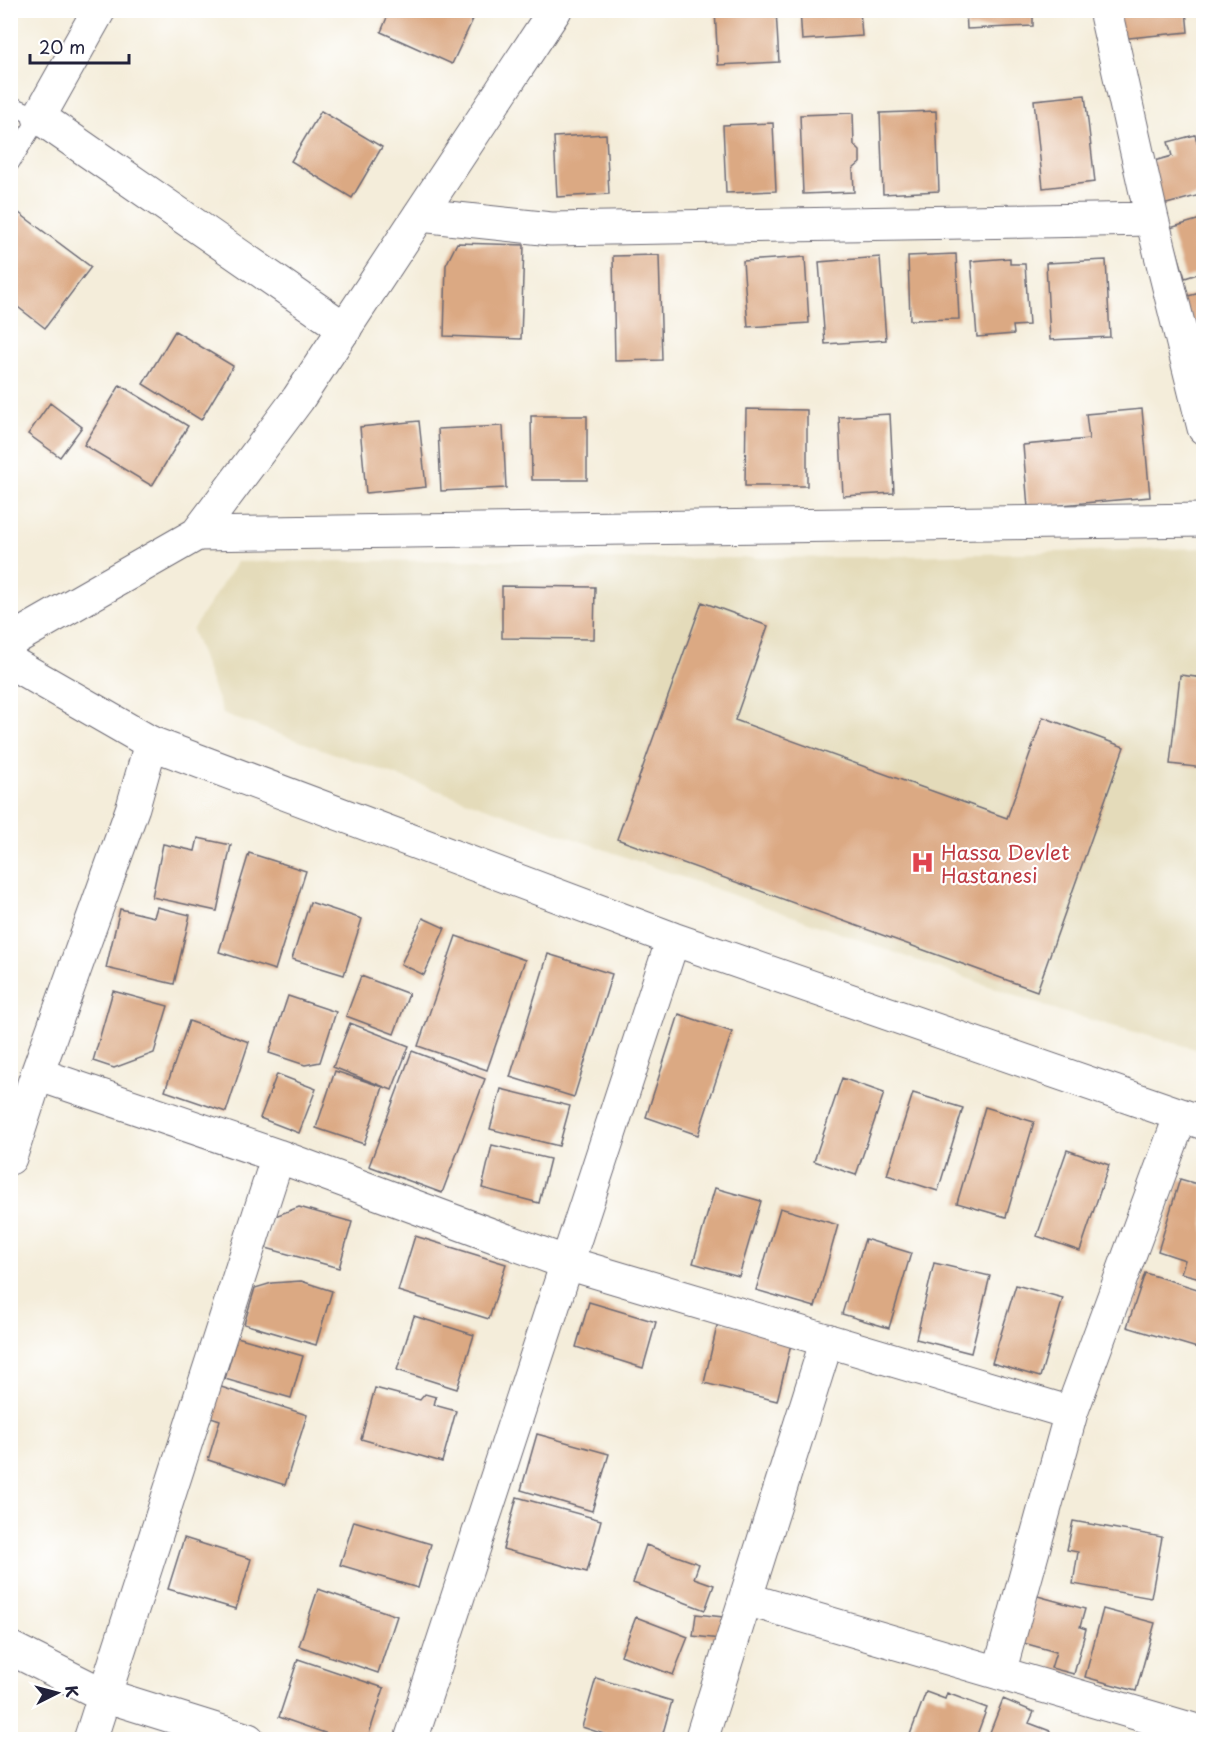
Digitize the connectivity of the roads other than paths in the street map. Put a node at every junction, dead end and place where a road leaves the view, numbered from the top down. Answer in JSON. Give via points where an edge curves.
{"nodes":[{"id":1,"x":99,"y":10,"type":"edge"},
{"id":2,"x":555,"y":10,"type":"edge"},
{"id":3,"x":1105,"y":10,"type":"edge"},
{"id":4,"x":25,"y":111,"type":"edge"},
{"id":5,"x":10,"y":163,"type":"edge"},
{"id":6,"x":420,"y":215,"type":"junction"},
{"id":7,"x":1152,"y":219,"type":"junction"},
{"id":8,"x":345,"y":328,"type":"junction"},
{"id":9,"x":1203,"y":428,"type":"edge"},
{"id":10,"x":1203,"y":520,"type":"edge"},
{"id":11,"x":196,"y":534,"type":"junction"},
{"id":12,"x":10,"y":641,"type":"edge"},
{"id":13,"x":10,"y":662,"type":"edge"},
{"id":14,"x":151,"y":743,"type":"junction"},
{"id":15,"x":673,"y":939,"type":"junction"},
{"id":16,"x":38,"y":1074,"type":"junction"},
{"id":17,"x":1192,"y":1119,"type":"edge"},
{"id":18,"x":278,"y":1156,"type":"junction"},
{"id":19,"x":10,"y":1158,"type":"edge"},
{"id":20,"x":567,"y":1263,"type":"junction"},
{"id":21,"x":827,"y":1340,"type":"junction"},
{"id":22,"x":1071,"y":1413,"type":"junction"},
{"id":23,"x":746,"y":1599,"type":"junction"},
{"id":24,"x":10,"y":1648,"type":"edge"},
{"id":25,"x":999,"y":1673,"type":"junction"},
{"id":26,"x":104,"y":1695,"type":"junction"},
{"id":27,"x":1203,"y":1733,"type":"edge"},
{"id":28,"x":90,"y":1740,"type":"edge"},
{"id":29,"x":248,"y":1740,"type":"edge"},
{"id":30,"x":411,"y":1740,"type":"edge"},
{"id":31,"x":701,"y":1740,"type":"edge"}],
"edges":[{"from":1,"to":4,"type":"street"},
{"from":2,"to":6,"type":"street"},
{"from":3,"to":7,"type":"street"},
{"from":4,"to":5,"type":"lane"},
{"from":4,"to":8,"type":"street"},
{"from":6,"to":7,"type":"street","via":[[551,230]]},
{"from":6,"to":8,"type":"street"},
{"from":7,"to":9,"type":"street"},
{"from":8,"to":11,"type":"street","via":[[298,399]]},
{"from":10,"to":11,"type":"street"},
{"from":11,"to":12,"type":"street"},
{"from":13,"to":14,"type":"street"},
{"from":14,"to":15,"type":"street"},
{"from":14,"to":16,"type":"street","via":[[133,807]]},
{"from":15,"to":17,"type":"street"},
{"from":15,"to":20,"type":"street"},
{"from":16,"to":18,"type":"street"},
{"from":16,"to":19,"type":"street"},
{"from":17,"to":22,"type":"street"},
{"from":18,"to":20,"type":"street"},
{"from":18,"to":26,"type":"street"},
{"from":20,"to":21,"type":"street"},
{"from":20,"to":30,"type":"street"},
{"from":21,"to":22,"type":"street"},
{"from":21,"to":23,"type":"street"},
{"from":22,"to":25,"type":"street"},
{"from":23,"to":25,"type":"street"},
{"from":23,"to":31,"type":"street"},
{"from":24,"to":26,"type":"street"},
{"from":25,"to":27,"type":"street"},
{"from":26,"to":28,"type":"street"},
{"from":26,"to":29,"type":"street"}]}
